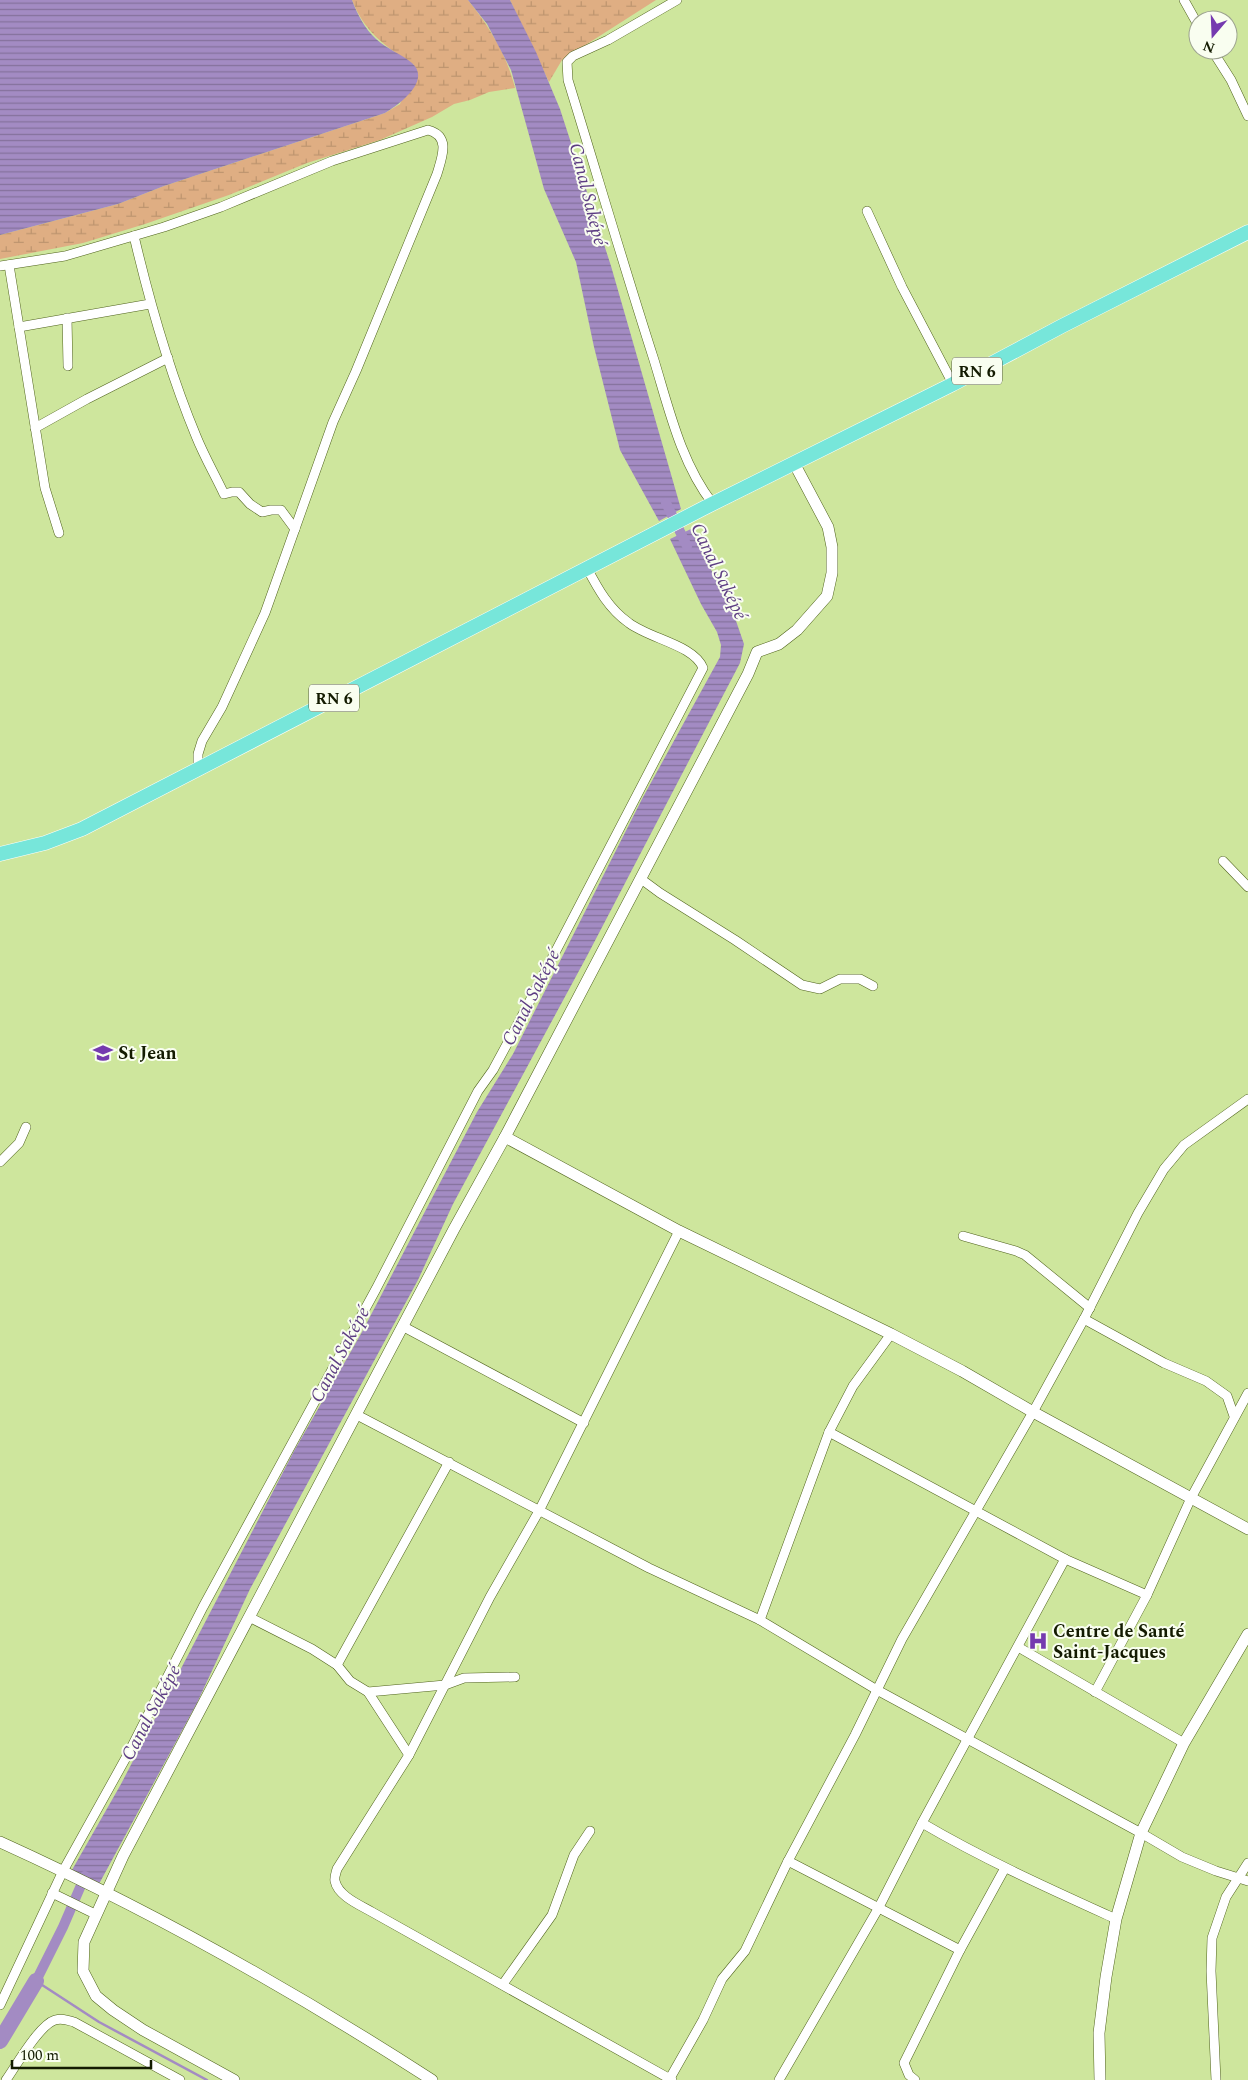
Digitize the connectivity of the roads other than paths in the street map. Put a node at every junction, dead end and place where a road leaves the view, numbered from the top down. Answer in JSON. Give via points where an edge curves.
{"nodes":[{"id":1,"x":677,"y":0,"type":"edge"},
{"id":2,"x":1218,"y":60,"type":"edge"},
{"id":3,"x":1244,"y":99,"type":"edge"},
{"id":4,"x":1248,"y":116,"type":"edge"},
{"id":5,"x":867,"y":211,"type":"dead end"},
{"id":6,"x":1248,"y":232,"type":"edge"},
{"id":7,"x":134,"y":236,"type":"junction"},
{"id":8,"x":4,"y":266,"type":"edge"},
{"id":9,"x":150,"y":304,"type":"junction"},
{"id":10,"x":67,"y":318,"type":"junction"},
{"id":11,"x":19,"y":327,"type":"junction"},
{"id":12,"x":168,"y":358,"type":"junction"},
{"id":13,"x":68,"y":366,"type":"dead end"},
{"id":14,"x":953,"y":384,"type":"junction"},
{"id":15,"x":35,"y":428,"type":"junction"},
{"id":16,"x":794,"y":463,"type":"junction"},
{"id":17,"x":708,"y":506,"type":"junction"},
{"id":18,"x":295,"y":529,"type":"junction"},
{"id":19,"x":59,"y":534,"type":"dead end"},
{"id":20,"x":587,"y":568,"type":"junction"},
{"id":21,"x":198,"y":768,"type":"junction"},
{"id":22,"x":0,"y":854,"type":"edge"},
{"id":23,"x":1223,"y":861,"type":"dead end"},
{"id":24,"x":641,"y":879,"type":"junction"},
{"id":25,"x":1248,"y":887,"type":"edge"},
{"id":26,"x":873,"y":986,"type":"dead end"},
{"id":27,"x":1248,"y":1099,"type":"edge"},
{"id":28,"x":26,"y":1128,"type":"dead end"},
{"id":29,"x":505,"y":1137,"type":"junction"},
{"id":30,"x":0,"y":1162,"type":"edge"},
{"id":31,"x":679,"y":1231,"type":"junction"},
{"id":32,"x":964,"y":1236,"type":"dead end"},
{"id":33,"x":1090,"y":1308,"type":"junction"},
{"id":34,"x":1084,"y":1319,"type":"junction"},
{"id":35,"x":404,"y":1327,"type":"junction"},
{"id":36,"x":891,"y":1334,"type":"junction"},
{"id":37,"x":1248,"y":1393,"type":"edge"},
{"id":38,"x":1033,"y":1412,"type":"junction"},
{"id":39,"x":357,"y":1415,"type":"junction"},
{"id":40,"x":1234,"y":1416,"type":"junction"},
{"id":41,"x":584,"y":1423,"type":"junction"},
{"id":42,"x":829,"y":1432,"type":"junction"},
{"id":43,"x":448,"y":1462,"type":"junction"},
{"id":44,"x":1191,"y":1498,"type":"junction"},
{"id":45,"x":539,"y":1511,"type":"junction"},
{"id":46,"x":976,"y":1512,"type":"junction"},
{"id":47,"x":1248,"y":1529,"type":"edge"},
{"id":48,"x":1066,"y":1560,"type":"junction"},
{"id":49,"x":1147,"y":1595,"type":"junction"},
{"id":50,"x":249,"y":1617,"type":"junction"},
{"id":51,"x":760,"y":1620,"type":"junction"},
{"id":52,"x":1248,"y":1634,"type":"edge"},
{"id":53,"x":1018,"y":1647,"type":"junction"},
{"id":54,"x":337,"y":1665,"type":"junction"},
{"id":55,"x":514,"y":1677,"type":"dead end"},
{"id":56,"x":445,"y":1685,"type":"junction"},
{"id":57,"x":878,"y":1690,"type":"junction"},
{"id":58,"x":368,"y":1692,"type":"junction"},
{"id":59,"x":1095,"y":1692,"type":"junction"},
{"id":60,"x":968,"y":1741,"type":"junction"},
{"id":61,"x":1184,"y":1743,"type":"junction"},
{"id":62,"x":409,"y":1755,"type":"junction"},
{"id":63,"x":922,"y":1823,"type":"junction"},
{"id":64,"x":590,"y":1831,"type":"dead end"},
{"id":65,"x":1141,"y":1833,"type":"junction"},
{"id":66,"x":0,"y":1842,"type":"edge"},
{"id":67,"x":788,"y":1861,"type":"junction"},
{"id":68,"x":1248,"y":1863,"type":"edge"},
{"id":69,"x":1005,"y":1868,"type":"junction"},
{"id":70,"x":63,"y":1871,"type":"junction"},
{"id":71,"x":1244,"y":1880,"type":"edge"},
{"id":72,"x":52,"y":1893,"type":"junction"},
{"id":73,"x":107,"y":1893,"type":"junction"},
{"id":74,"x":878,"y":1909,"type":"junction"},
{"id":75,"x":95,"y":1914,"type":"junction"},
{"id":76,"x":1116,"y":1919,"type":"junction"},
{"id":77,"x":960,"y":1950,"type":"junction"},
{"id":78,"x":504,"y":1984,"type":"junction"},
{"id":79,"x":0,"y":2005,"type":"edge"},
{"id":80,"x":6,"y":2080,"type":"edge"},
{"id":81,"x":180,"y":2080,"type":"edge"},
{"id":82,"x":234,"y":2080,"type":"edge"},
{"id":83,"x":432,"y":2080,"type":"edge"},
{"id":84,"x":670,"y":2080,"type":"edge"},
{"id":85,"x":780,"y":2080,"type":"edge"},
{"id":86,"x":915,"y":2080,"type":"edge"},
{"id":87,"x":1100,"y":2080,"type":"edge"},
{"id":88,"x":1216,"y":2080,"type":"edge"}],
"edges":[{"from":1,"to":17,"type":"street","via":[[608,40],[573,56],[567,62],[568,80],[639,316],[683,449]]},
{"from":2,"to":3,"type":"street"},
{"from":3,"to":4,"type":"street"},
{"from":5,"to":14,"type":"street"},
{"from":6,"to":14,"type":"main road","number":"RN 6"},
{"from":7,"to":8,"type":"street","via":[[65,256]]},
{"from":7,"to":9,"type":"street"},
{"from":7,"to":18,"type":"street","via":[[221,207],[332,161],[383,144],[428,130],[441,138],[443,154],[436,174],[333,422]]},
{"from":8,"to":11,"type":"street"},
{"from":9,"to":10,"type":"street"},
{"from":9,"to":12,"type":"street"},
{"from":10,"to":11,"type":"street"},
{"from":10,"to":13,"type":"street"},
{"from":11,"to":15,"type":"street"},
{"from":12,"to":15,"type":"street"},
{"from":12,"to":18,"type":"street","via":[[196,436],[224,494],[240,492],[262,512],[281,510]]},
{"from":14,"to":16,"type":"main road","number":"RN 6"},
{"from":15,"to":19,"type":"street","via":[[44,488]]},
{"from":16,"to":17,"type":"main road","number":"RN 6"},
{"from":16,"to":24,"type":"street","via":[[828,527],[832,573],[827,596],[797,630],[779,644],[757,652]]},
{"from":17,"to":20,"type":"main road","number":"RN 6"},
{"from":18,"to":21,"type":"street","via":[[265,613],[202,741]]},
{"from":20,"to":21,"type":"main road","number":"RN 6"},
{"from":20,"to":70,"type":"street","via":[[599,591],[623,618],[649,635],[684,648],[700,659],[703,668],[524,1012],[478,1092],[376,1289]]},
{"from":21,"to":22,"type":"main road","number":"RN 6","via":[[82,829],[45,843]]},
{"from":23,"to":25,"type":"street"},
{"from":24,"to":26,"type":"street","via":[[802,985],[820,989],[840,980],[860,979]]},
{"from":24,"to":29,"type":"street"},
{"from":27,"to":33,"type":"street","via":[[1184,1145],[1164,1169]]},
{"from":28,"to":30,"type":"street","via":[[19,1143]]},
{"from":29,"to":31,"type":"street"},
{"from":29,"to":35,"type":"street"},
{"from":31,"to":36,"type":"street"},
{"from":31,"to":41,"type":"street"},
{"from":32,"to":33,"type":"street","via":[[1025,1255]]},
{"from":33,"to":34,"type":"street"},
{"from":34,"to":38,"type":"street"},
{"from":34,"to":40,"type":"street","via":[[1164,1363],[1206,1381],[1227,1396]]},
{"from":35,"to":39,"type":"street"},
{"from":35,"to":41,"type":"street"},
{"from":36,"to":38,"type":"street"},
{"from":36,"to":42,"type":"street","via":[[854,1386]]},
{"from":37,"to":40,"type":"street"},
{"from":38,"to":44,"type":"street"},
{"from":38,"to":46,"type":"street"},
{"from":39,"to":43,"type":"street"},
{"from":39,"to":50,"type":"street"},
{"from":40,"to":44,"type":"street"},
{"from":41,"to":45,"type":"street"},
{"from":42,"to":46,"type":"street"},
{"from":42,"to":51,"type":"street"},
{"from":43,"to":45,"type":"street"},
{"from":43,"to":54,"type":"street"},
{"from":44,"to":47,"type":"street"},
{"from":44,"to":49,"type":"street"},
{"from":45,"to":51,"type":"street"},
{"from":45,"to":56,"type":"street"},
{"from":46,"to":48,"type":"street"},
{"from":46,"to":57,"type":"street","via":[[902,1639]]},
{"from":48,"to":49,"type":"street"},
{"from":48,"to":53,"type":"street"},
{"from":49,"to":59,"type":"street"},
{"from":50,"to":54,"type":"street","via":[[312,1648]]},
{"from":50,"to":73,"type":"street","via":[[123,1856]]},
{"from":51,"to":57,"type":"street"},
{"from":52,"to":61,"type":"street"},
{"from":53,"to":59,"type":"street"},
{"from":53,"to":60,"type":"street"},
{"from":54,"to":58,"type":"street","via":[[350,1681]]},
{"from":55,"to":56,"type":"street","via":[[464,1678]]},
{"from":56,"to":58,"type":"street"},
{"from":56,"to":62,"type":"street"},
{"from":57,"to":60,"type":"street"},
{"from":57,"to":67,"type":"street"},
{"from":58,"to":62,"type":"street"},
{"from":59,"to":61,"type":"street"},
{"from":60,"to":63,"type":"street"},
{"from":60,"to":65,"type":"street"},
{"from":61,"to":65,"type":"street"},
{"from":62,"to":78,"type":"street","via":[[337,1869],[335,1881],[348,1897]]},
{"from":63,"to":69,"type":"street"},
{"from":63,"to":74,"type":"street"},
{"from":64,"to":78,"type":"street","via":[[574,1855],[552,1915]]},
{"from":65,"to":71,"type":"street","via":[[1182,1857]]},
{"from":65,"to":76,"type":"street"},
{"from":66,"to":70,"type":"street"},
{"from":67,"to":74,"type":"street"},
{"from":67,"to":84,"type":"street","via":[[745,1951],[722,1979]]},
{"from":68,"to":71,"type":"street"},
{"from":69,"to":76,"type":"street"},
{"from":69,"to":77,"type":"street"},
{"from":70,"to":72,"type":"street"},
{"from":70,"to":73,"type":"street"},
{"from":71,"to":88,"type":"street","via":[[1226,1897],[1212,1938]]},
{"from":72,"to":75,"type":"street"},
{"from":72,"to":79,"type":"street"},
{"from":73,"to":75,"type":"street"},
{"from":73,"to":83,"type":"street","via":[[268,1980]]},
{"from":74,"to":77,"type":"street"},
{"from":74,"to":85,"type":"street"},
{"from":75,"to":82,"type":"street","via":[[84,1942],[83,1971],[96,1996],[143,2030]]},
{"from":76,"to":87,"type":"street","via":[[1099,2033]]},
{"from":77,"to":86,"type":"street","via":[[904,2063]]},
{"from":78,"to":84,"type":"street"},
{"from":80,"to":81,"type":"street","via":[[42,2029],[53,2020],[62,2018]]}]}
